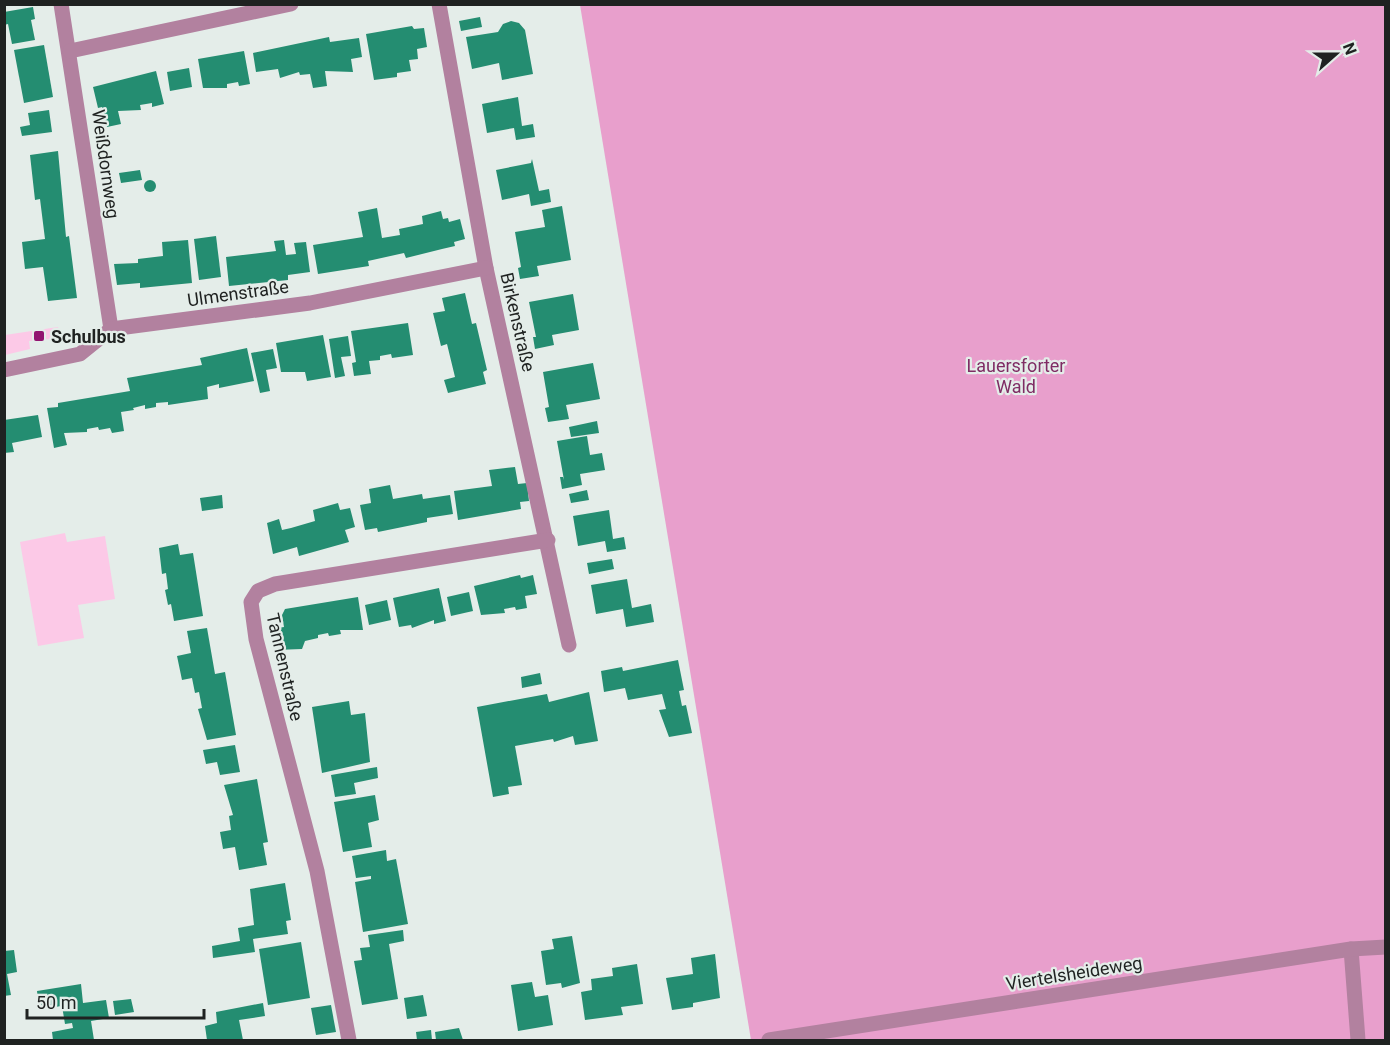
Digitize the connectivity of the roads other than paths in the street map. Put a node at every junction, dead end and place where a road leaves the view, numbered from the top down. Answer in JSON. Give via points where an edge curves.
{"nodes":[{"id":1,"x":61,"y":4,"type":"edge"},
{"id":2,"x":291,"y":4,"type":"edge"},
{"id":3,"x":439,"y":4,"type":"edge"},
{"id":4,"x":70,"y":51,"type":"junction"},
{"id":5,"x":486,"y":268,"type":"junction"},
{"id":6,"x":111,"y":329,"type":"junction"},
{"id":7,"x":4,"y":370,"type":"edge"},
{"id":8,"x":548,"y":540,"type":"junction"},
{"id":9,"x":569,"y":645,"type":"dead end"},
{"id":10,"x":1386,"y":947,"type":"edge"},
{"id":11,"x":1351,"y":949,"type":"junction"},
{"id":12,"x":349,"y":1041,"type":"edge"},
{"id":13,"x":769,"y":1041,"type":"edge"},
{"id":14,"x":1358,"y":1041,"type":"edge"}],
"edges":[{"from":1,"to":4,"type":"street","name":"Weißdornweg"},
{"from":2,"to":4,"type":"street"},
{"from":3,"to":5,"type":"street","name":"Birkenstraße"},
{"from":4,"to":6,"type":"street","name":"Weißdornweg"},
{"from":5,"to":6,"type":"street","name":"Ulmenstraße","via":[[309,303]]},
{"from":5,"to":8,"type":"street","name":"Birkenstraße"},
{"from":6,"to":7,"type":"street","via":[[80,354]]},
{"from":8,"to":9,"type":"street","name":"Birkenstraße"},
{"from":8,"to":12,"type":"street","name":"Tannenstraße","via":[[275,584],[258,591],[250,602],[256,639],[317,871]]},
{"from":10,"to":11,"type":"street","name":"Viertelsheideweg"},
{"from":11,"to":13,"type":"street","name":"Viertelsheideweg"},
{"from":11,"to":14,"type":"street"}]}
